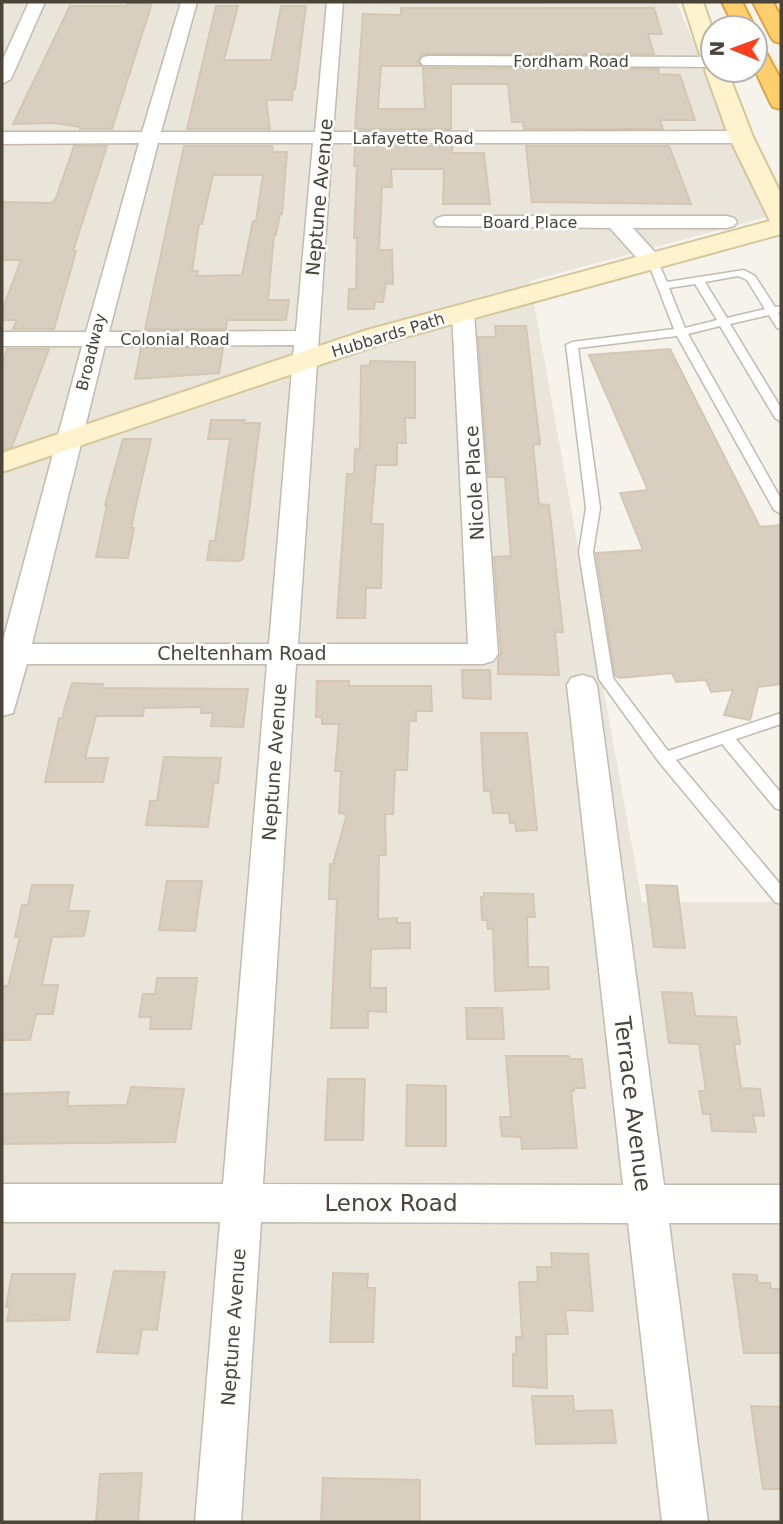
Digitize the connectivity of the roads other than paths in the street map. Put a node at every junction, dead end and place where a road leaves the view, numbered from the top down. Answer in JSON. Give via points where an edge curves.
{"nodes":[{"id":1,"x":37,"y":2,"type":"edge"},
{"id":2,"x":188,"y":2,"type":"edge"},
{"id":3,"x":335,"y":2,"type":"edge"},
{"id":4,"x":693,"y":2,"type":"edge"},
{"id":5,"x":763,"y":2,"type":"edge"},
{"id":6,"x":699,"y":20,"type":"edge"},
{"id":7,"x":781,"y":37,"type":"edge"},
{"id":8,"x":429,"y":61,"type":"dead end"},
{"id":9,"x":699,"y":61,"type":"edge"},
{"id":10,"x":769,"y":78,"type":"edge"},
{"id":11,"x":2,"y":79,"type":"edge"},
{"id":12,"x":721,"y":84,"type":"edge"},
{"id":13,"x":781,"y":102,"type":"edge"},
{"id":14,"x":741,"y":137,"type":"junction"},
{"id":15,"x":2,"y":138,"type":"edge"},
{"id":16,"x":148,"y":138,"type":"junction"},
{"id":17,"x":323,"y":138,"type":"junction"},
{"id":18,"x":781,"y":219,"type":"edge"},
{"id":19,"x":444,"y":222,"type":"dead end"},
{"id":20,"x":616,"y":222,"type":"junction"},
{"id":21,"x":727,"y":222,"type":"dead end"},
{"id":22,"x":781,"y":226,"type":"edge"},
{"id":23,"x":658,"y":274,"type":"junction"},
{"id":24,"x":698,"y":280,"type":"junction"},
{"id":25,"x":776,"y":310,"type":"edge"},
{"id":26,"x":463,"y":312,"type":"junction"},
{"id":27,"x":724,"y":322,"type":"junction"},
{"id":28,"x":781,"y":326,"type":"edge"},
{"id":29,"x":681,"y":332,"type":"junction"},
{"id":30,"x":2,"y":339,"type":"edge"},
{"id":31,"x":94,"y":339,"type":"junction"},
{"id":32,"x":306,"y":350,"type":"junction"},
{"id":33,"x":781,"y":418,"type":"edge"},
{"id":34,"x":69,"y":442,"type":"junction"},
{"id":35,"x":2,"y":464,"type":"edge"},
{"id":36,"x":781,"y":510,"type":"edge"},
{"id":37,"x":282,"y":653,"type":"junction"},
{"id":38,"x":8,"y":654,"type":"edge"},
{"id":39,"x":483,"y":654,"type":"joint"},
{"id":40,"x":582,"y":685,"type":"dead end"},
{"id":41,"x":2,"y":705,"type":"edge"},
{"id":42,"x":781,"y":718,"type":"edge"},
{"id":43,"x":725,"y":737,"type":"junction"},
{"id":44,"x":665,"y":758,"type":"junction"},
{"id":45,"x":781,"y":804,"type":"edge"},
{"id":46,"x":781,"y":897,"type":"edge"},
{"id":47,"x":242,"y":1202,"type":"junction"},
{"id":48,"x":2,"y":1203,"type":"edge"},
{"id":49,"x":646,"y":1204,"type":"junction"},
{"id":50,"x":781,"y":1204,"type":"edge"},
{"id":51,"x":218,"y":1522,"type":"edge"},
{"id":52,"x":685,"y":1522,"type":"edge"}],
"edges":[{"from":1,"to":11,"type":"street"},
{"from":2,"to":16,"type":"street","name":"Broadway"},
{"from":3,"to":17,"type":"street","name":"Neptune Avenue"},
{"from":4,"to":6,"type":"street"},
{"from":5,"to":7,"type":"highway"},
{"from":8,"to":9,"type":"street","name":"Fordham Road"},
{"from":10,"to":13,"type":"highway"},
{"from":12,"to":14,"type":"street"},
{"from":14,"to":17,"type":"street","name":"Lafayette Road"},
{"from":14,"to":18,"type":"street"},
{"from":15,"to":16,"type":"street","name":"Lafayette Road"},
{"from":16,"to":17,"type":"street","name":"Lafayette Road"},
{"from":16,"to":31,"type":"street","name":"Broadway"},
{"from":17,"to":32,"type":"street","name":"Neptune Avenue"},
{"from":19,"to":20,"type":"street","name":"Board Place"},
{"from":20,"to":21,"type":"street","name":"Board Place"},
{"from":20,"to":23,"type":"street"},
{"from":22,"to":23,"type":"street","name":"Hubbards Path"},
{"from":23,"to":24,"type":"lane"},
{"from":23,"to":26,"type":"street","name":"Hubbards Path"},
{"from":23,"to":29,"type":"lane"},
{"from":24,"to":25,"type":"lane","via":[[740,272],[751,278]]},
{"from":24,"to":27,"type":"lane"},
{"from":25,"to":27,"type":"lane"},
{"from":25,"to":28,"type":"lane"},
{"from":26,"to":32,"type":"street","name":"Hubbards Path"},
{"from":26,"to":39,"type":"street","name":"Nicole Place"},
{"from":27,"to":29,"type":"lane"},
{"from":27,"to":33,"type":"lane"},
{"from":29,"to":36,"type":"lane"},
{"from":29,"to":44,"type":"lane","via":[[572,345],[593,508],[586,552],[606,679]]},
{"from":30,"to":31,"type":"street","name":"Colonial Road"},
{"from":31,"to":32,"type":"street","name":"Colonial Road"},
{"from":31,"to":34,"type":"street","name":"Broadway"},
{"from":32,"to":34,"type":"street","name":"Hubbards Path"},
{"from":32,"to":37,"type":"street","name":"Neptune Avenue"},
{"from":34,"to":35,"type":"street","name":"Hubbards Path"},
{"from":34,"to":38,"type":"street","name":"Broadway"},
{"from":37,"to":38,"type":"street","name":"Cheltenham Road"},
{"from":37,"to":39,"type":"street","name":"Cheltenham Road"},
{"from":37,"to":47,"type":"street","name":"Neptune Avenue"},
{"from":38,"to":41,"type":"street","name":"Broadway"},
{"from":40,"to":49,"type":"street","name":"Terrace Avenue"},
{"from":42,"to":43,"type":"lane"},
{"from":43,"to":44,"type":"lane"},
{"from":43,"to":45,"type":"lane"},
{"from":44,"to":46,"type":"lane"},
{"from":47,"to":48,"type":"street","name":"Lenox Road"},
{"from":47,"to":49,"type":"street","name":"Lenox Road"},
{"from":47,"to":51,"type":"street","name":"Neptune Avenue"},
{"from":49,"to":50,"type":"street","name":"Lenox Road"},
{"from":49,"to":52,"type":"street","name":"Terrace Avenue"}]}
